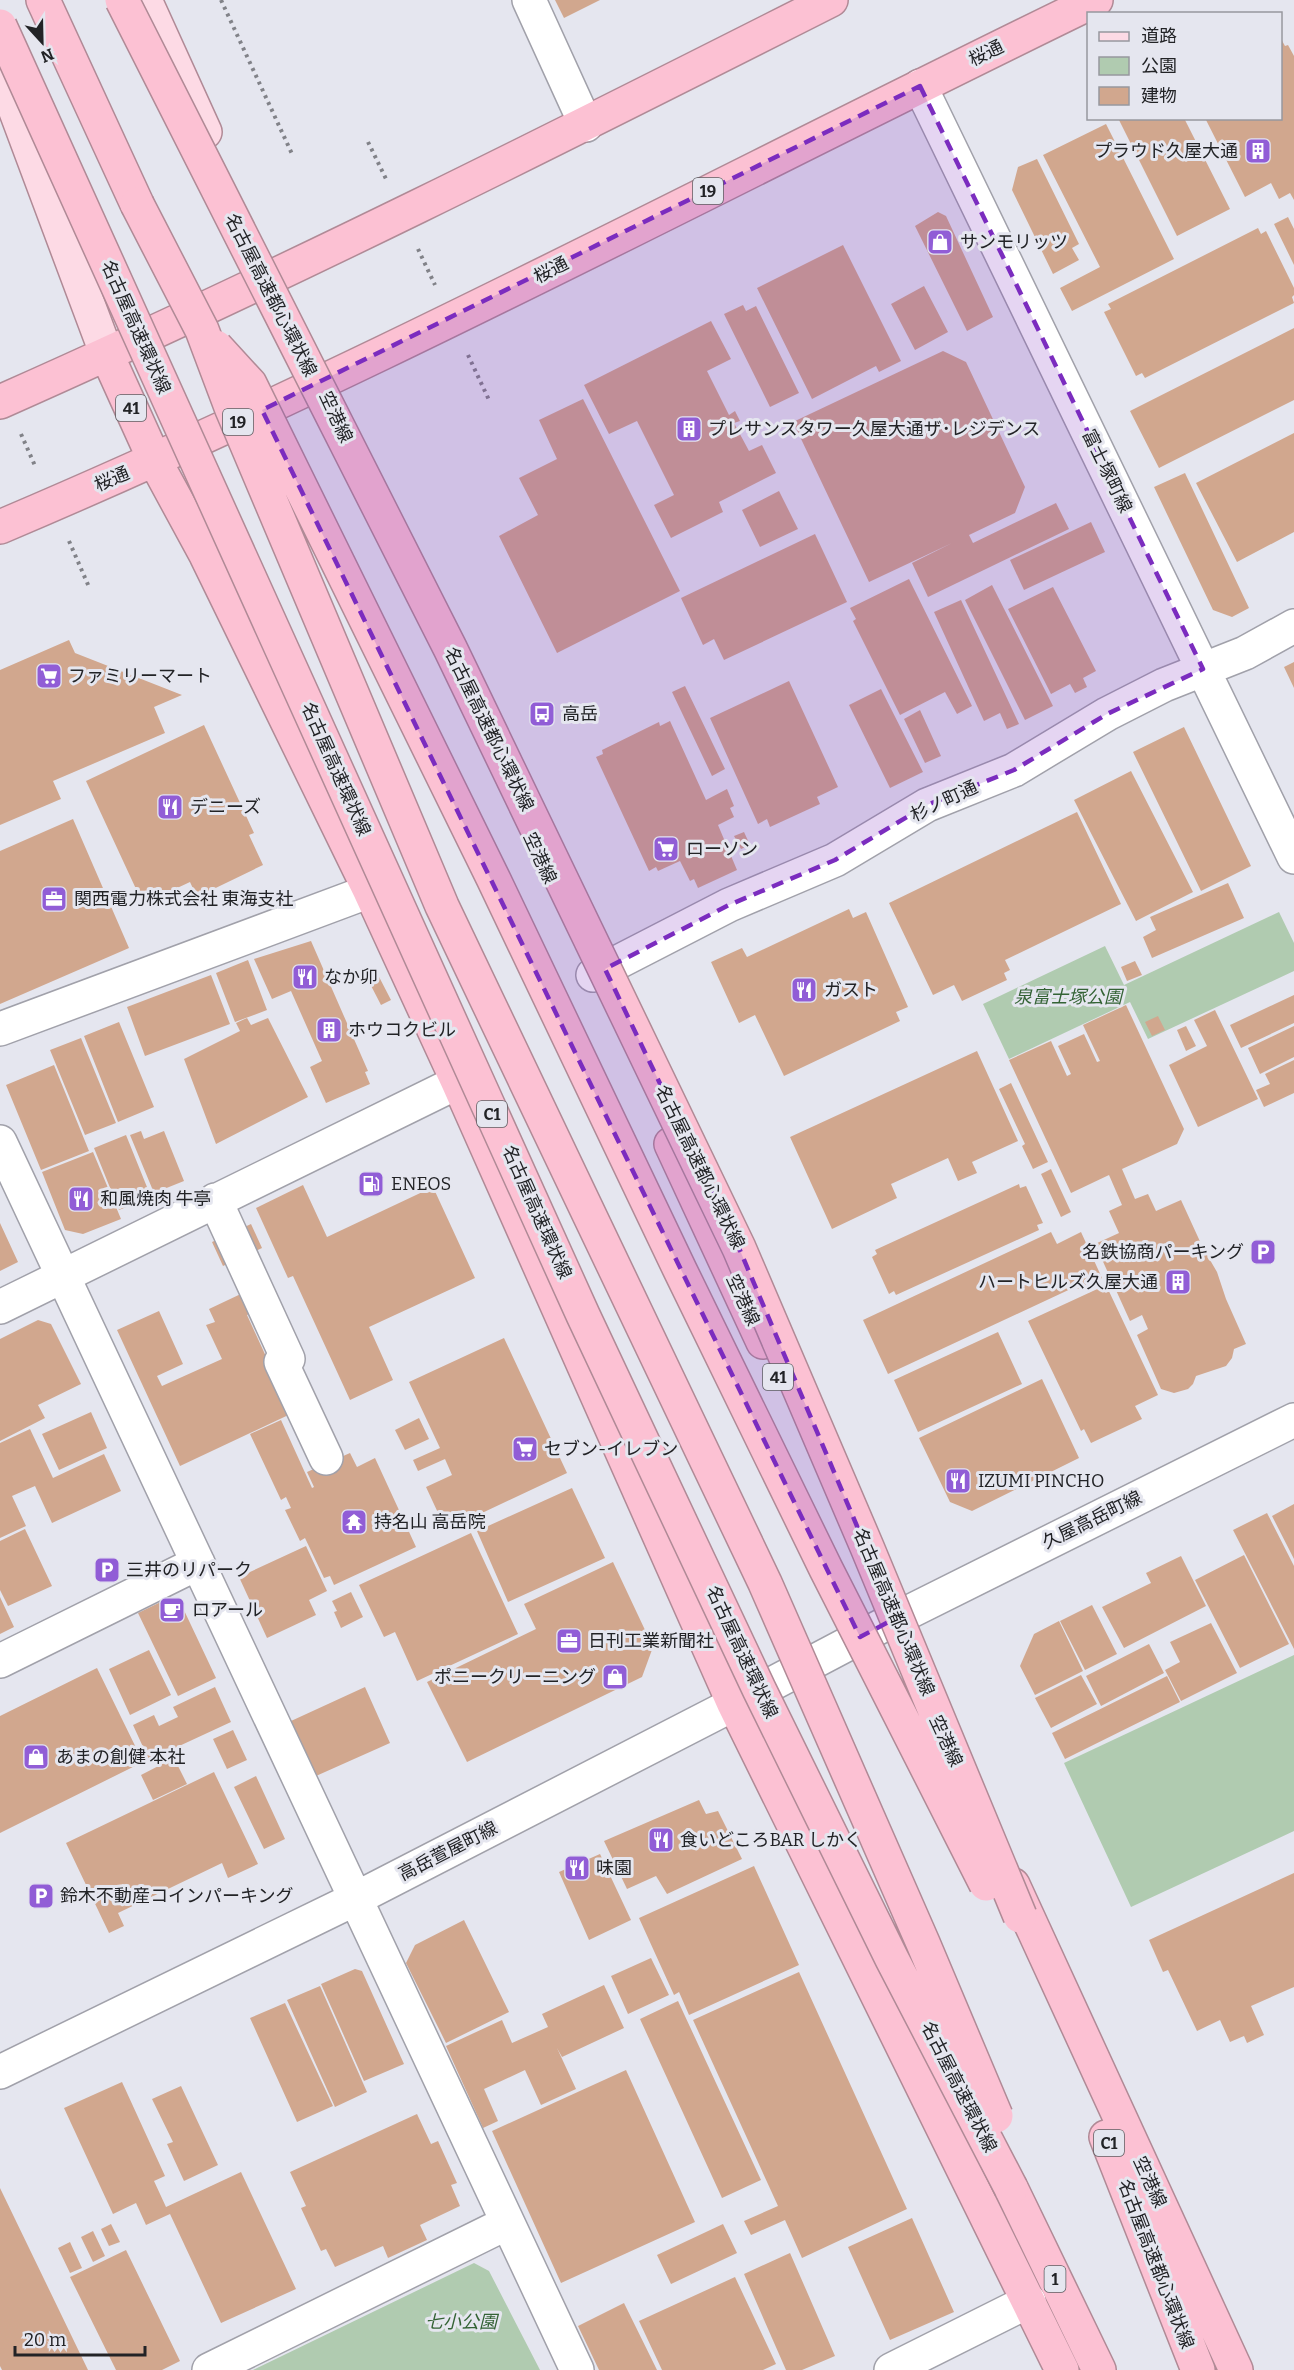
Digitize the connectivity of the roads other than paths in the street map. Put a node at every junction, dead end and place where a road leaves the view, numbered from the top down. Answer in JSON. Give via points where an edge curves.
{"nodes":[{"id":1,"x":43,"y":0,"type":"edge"},
{"id":2,"x":122,"y":0,"type":"edge"},
{"id":3,"x":145,"y":0,"type":"edge"},
{"id":4,"x":529,"y":0,"type":"edge"},
{"id":5,"x":831,"y":0,"type":"edge"},
{"id":6,"x":1096,"y":0,"type":"edge"},
{"id":7,"x":0,"y":26,"type":"edge"},
{"id":8,"x":0,"y":69,"type":"edge"},
{"id":9,"x":920,"y":86,"type":"junction"},
{"id":10,"x":586,"y":125,"type":"junction"},
{"id":11,"x":273,"y":278,"type":"junction"},
{"id":12,"x":202,"y":330,"type":"junction"},
{"id":13,"x":107,"y":355,"type":"junction"},
{"id":14,"x":321,"y":383,"type":"junction"},
{"id":15,"x":0,"y":402,"type":"edge"},
{"id":16,"x":155,"y":461,"type":"junction"},
{"id":17,"x":0,"y":527,"type":"edge"},
{"id":18,"x":1294,"y":626,"type":"edge"},
{"id":19,"x":1203,"y":669,"type":"junction"},
{"id":20,"x":1294,"y":857,"type":"edge"},
{"id":21,"x":370,"y":891,"type":"junction"},
{"id":22,"x":593,"y":975,"type":"junction"},
{"id":23,"x":0,"y":1029,"type":"edge"},
{"id":24,"x":458,"y":1082,"type":"junction"},
{"id":25,"x":0,"y":1142,"type":"edge"},
{"id":26,"x":215,"y":1200,"type":"junction"},
{"id":27,"x":64,"y":1275,"type":"junction"},
{"id":28,"x":0,"y":1307,"type":"edge"},
{"id":29,"x":1294,"y":1420,"type":"edge"},
{"id":30,"x":326,"y":1458,"type":"dead end"},
{"id":31,"x":198,"y":1563,"type":"junction"},
{"id":32,"x":891,"y":1621,"type":"junction"},
{"id":33,"x":0,"y":1661,"type":"edge"},
{"id":34,"x":734,"y":1704,"type":"junction"},
{"id":35,"x":355,"y":1899,"type":"junction"},
{"id":36,"x":1020,"y":1916,"type":"junction"},
{"id":37,"x":0,"y":2072,"type":"edge"},
{"id":38,"x":1011,"y":2188,"type":"junction"},
{"id":39,"x":507,"y":2223,"type":"junction"},
{"id":40,"x":1029,"y":2301,"type":"junction"},
{"id":41,"x":209,"y":2370,"type":"edge"},
{"id":42,"x":577,"y":2370,"type":"edge"},
{"id":43,"x":891,"y":2370,"type":"edge"},
{"id":44,"x":1062,"y":2370,"type":"edge"},
{"id":45,"x":1099,"y":2370,"type":"edge"},
{"id":46,"x":1198,"y":2370,"type":"edge"},
{"id":47,"x":1236,"y":2370,"type":"edge"}],
"edges":[{"from":1,"to":12,"type":"highway","bridge":true},
{"from":2,"to":36,"type":"highway","name":"名古屋高速都心環状線","number":"C1","bridge":true,"via":[[450,648],[740,1248]]},
{"from":3,"to":11,"type":"main road","name":"空港線"},
{"from":4,"to":10,"type":"street"},
{"from":5,"to":10,"type":"highway"},
{"from":6,"to":9,"type":"highway","name":"桜通","number":"19"},
{"from":7,"to":38,"type":"highway","name":"名古屋高速環状線","number":"C1","bridge":true,"via":[[593,1336],[759,1689]]},
{"from":8,"to":13,"type":"main road"},
{"from":9,"to":14,"type":"highway","name":"桜通","number":"19"},
{"from":9,"to":19,"type":"street","name":"富士塚町線"},
{"from":10,"to":11,"type":"highway"},
{"from":11,"to":13,"type":"highway"},
{"from":11,"to":14,"type":"highway","name":"空港線","number":"41"},
{"from":12,"to":36,"type":"highway","bridge":true,"via":[[250,384],[831,1579],[985,1884]]},
{"from":12,"to":38,"type":"highway","bridge":true,"via":[[442,906],[765,1583],[923,1943],[1002,2130]]},
{"from":13,"to":15,"type":"highway"},
{"from":13,"to":16,"type":"highway","number":"41"},
{"from":14,"to":16,"type":"highway","name":"桜通","number":"19"},
{"from":14,"to":22,"type":"highway","name":"空港線","number":"41"},
{"from":16,"to":17,"type":"highway","name":"桜通","number":"19"},
{"from":16,"to":21,"type":"highway","number":"41","via":[[206,555]]},
{"from":18,"to":19,"type":"street","name":"杉ノ町通","via":[[1245,653]]},
{"from":19,"to":20,"type":"street","name":"富士塚町線"},
{"from":19,"to":22,"type":"street","name":"杉ノ町通","via":[[1107,714],[1014,770],[927,805],[835,860],[729,905]]},
{"from":21,"to":23,"type":"street"},
{"from":21,"to":24,"type":"highway","number":"41"},
{"from":22,"to":32,"type":"highway","name":"空港線","number":"41"},
{"from":24,"to":26,"type":"street"},
{"from":24,"to":34,"type":"highway","number":"41"},
{"from":25,"to":27,"type":"street"},
{"from":26,"to":27,"type":"street"},
{"from":26,"to":30,"type":"street","via":[[288,1359],[281,1362]]},
{"from":27,"to":28,"type":"street"},
{"from":27,"to":31,"type":"street"},
{"from":29,"to":32,"type":"street","name":"久屋高岳町線"},
{"from":31,"to":33,"type":"street"},
{"from":31,"to":35,"type":"street"},
{"from":32,"to":34,"type":"street","name":"高岳萱屋町線"},
{"from":32,"to":47,"type":"highway","name":"空港線","number":"41"},
{"from":34,"to":35,"type":"street","name":"高岳萱屋町線"},
{"from":34,"to":40,"type":"highway","number":"41"},
{"from":35,"to":37,"type":"street","name":"高岳萱屋町線"},
{"from":35,"to":39,"type":"street"},
{"from":36,"to":46,"type":"highway","name":"名古屋高速都心環状線","number":"C1"},
{"from":38,"to":45,"type":"highway","number":"1"},
{"from":39,"to":41,"type":"street"},
{"from":39,"to":42,"type":"street"},
{"from":40,"to":43,"type":"street"},
{"from":40,"to":44,"type":"highway","number":"41"}]}
